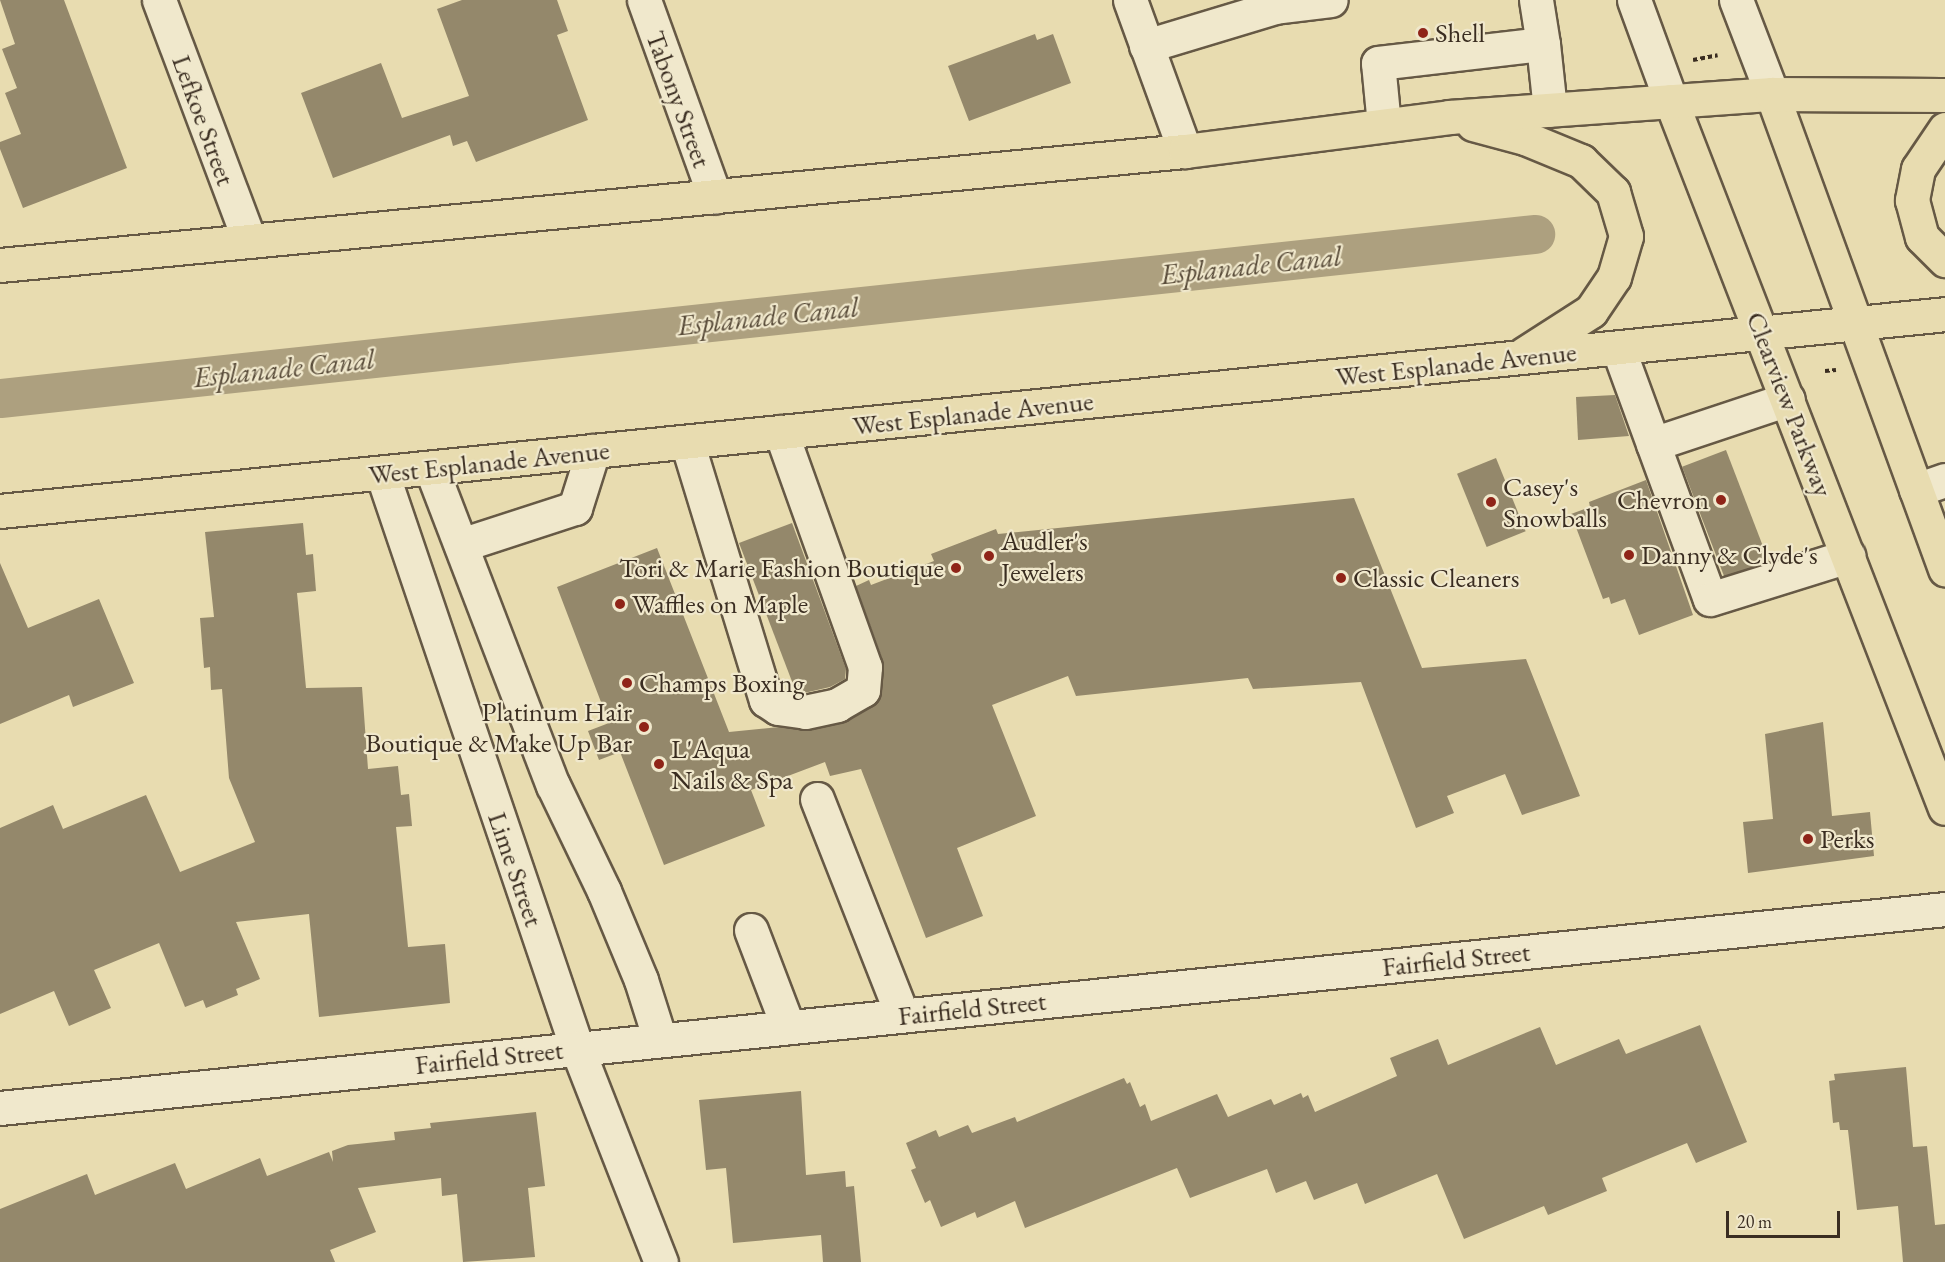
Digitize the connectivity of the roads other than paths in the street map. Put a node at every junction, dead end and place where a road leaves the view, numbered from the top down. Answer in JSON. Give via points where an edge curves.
{"nodes":[{"id":1,"x":159,"y":0,"type":"edge"},
{"id":2,"x":644,"y":0,"type":"edge"},
{"id":3,"x":1130,"y":0,"type":"edge"},
{"id":4,"x":1331,"y":0,"type":"edge"},
{"id":5,"x":1536,"y":0,"type":"edge"},
{"id":6,"x":1634,"y":0,"type":"edge"},
{"id":7,"x":1736,"y":0,"type":"edge"},
{"id":8,"x":1543,"y":44,"type":"junction"},
{"id":9,"x":1146,"y":46,"type":"junction"},
{"id":10,"x":1772,"y":94,"type":"junction"},
{"id":11,"x":1945,"y":95,"type":"edge"},
{"id":12,"x":1671,"y":100,"type":"junction"},
{"id":13,"x":1550,"y":110,"type":"junction"},
{"id":14,"x":1449,"y":117,"type":"junction"},
{"id":15,"x":1384,"y":125,"type":"junction"},
{"id":16,"x":1945,"y":129,"type":"edge"},
{"id":17,"x":1185,"y":151,"type":"junction"},
{"id":18,"x":715,"y":197,"type":"junction"},
{"id":19,"x":249,"y":240,"type":"junction"},
{"id":20,"x":1945,"y":260,"type":"edge"},
{"id":21,"x":0,"y":265,"type":"edge"},
{"id":22,"x":1945,"y":314,"type":"edge"},
{"id":23,"x":1855,"y":326,"type":"junction"},
{"id":24,"x":1763,"y":335,"type":"junction"},
{"id":25,"x":1618,"y":348,"type":"junction"},
{"id":26,"x":1517,"y":358,"type":"junction"},
{"id":27,"x":1788,"y":399,"type":"junction"},
{"id":28,"x":781,"y":432,"type":"junction"},
{"id":29,"x":687,"y":442,"type":"junction"},
{"id":30,"x":1653,"y":444,"type":"junction"},
{"id":31,"x":593,"y":451,"type":"junction"},
{"id":32,"x":431,"y":468,"type":"junction"},
{"id":33,"x":382,"y":473,"type":"junction"},
{"id":34,"x":1930,"y":485,"type":"edge"},
{"id":35,"x":0,"y":511,"type":"edge"},
{"id":36,"x":461,"y":545,"type":"junction"},
{"id":37,"x":1848,"y":556,"type":"junction"},
{"id":38,"x":1945,"y":569,"type":"edge"},
{"id":39,"x":817,"y":799,"type":"dead end"},
{"id":40,"x":1945,"y":808,"type":"edge"},
{"id":41,"x":1945,"y":909,"type":"edge"},
{"id":42,"x":751,"y":930,"type":"dead end"},
{"id":43,"x":902,"y":1015,"type":"junction"},
{"id":44,"x":788,"y":1027,"type":"junction"},
{"id":45,"x":660,"y":1040,"type":"junction"},
{"id":46,"x":577,"y":1048,"type":"junction"},
{"id":47,"x":0,"y":1108,"type":"edge"},
{"id":48,"x":661,"y":1262,"type":"edge"}],
"edges":[{"from":1,"to":19,"type":"street","name":"Lefkoe Street"},
{"from":2,"to":18,"type":"street","name":"Tabony Street"},
{"from":3,"to":9,"type":"street"},
{"from":4,"to":9,"type":"street","via":[[1275,7]]},
{"from":5,"to":8,"type":"street"},
{"from":6,"to":12,"type":"street","name":"Clearview Parkway"},
{"from":7,"to":10,"type":"street"},
{"from":8,"to":13,"type":"street"},
{"from":8,"to":15,"type":"street","via":[[1378,63]]},
{"from":9,"to":17,"type":"street"},
{"from":10,"to":11,"type":"main road"},
{"from":10,"to":12,"type":"main road"},
{"from":10,"to":23,"type":"main road"},
{"from":12,"to":13,"type":"main road"},
{"from":12,"to":24,"type":"main road","name":"Clearview Parkway"},
{"from":13,"to":14,"type":"main road"},
{"from":14,"to":15,"type":"main road"},
{"from":14,"to":26,"type":"main road","via":[[1525,138],[1581,161],[1613,192],[1626,236],[1614,277],[1592,311]]},
{"from":15,"to":17,"type":"main road"},
{"from":16,"to":20,"type":"main road","via":[[1918,169],[1912,200],[1922,237]]},
{"from":17,"to":18,"type":"main road"},
{"from":18,"to":19,"type":"main road"},
{"from":19,"to":21,"type":"main road"},
{"from":22,"to":23,"type":"main road","name":"West Esplanade Avenue"},
{"from":23,"to":24,"type":"main road","name":"West Esplanade Avenue"},
{"from":23,"to":34,"type":"main road"},
{"from":24,"to":25,"type":"main road","name":"West Esplanade Avenue"},
{"from":24,"to":27,"type":"main road","name":"Clearview Parkway"},
{"from":25,"to":26,"type":"main road","name":"West Esplanade Avenue"},
{"from":25,"to":30,"type":"street"},
{"from":26,"to":28,"type":"main road","name":"West Esplanade Avenue"},
{"from":27,"to":30,"type":"street"},
{"from":27,"to":37,"type":"main road","name":"Clearview Parkway"},
{"from":28,"to":29,"type":"main road","name":"West Esplanade Avenue"},
{"from":28,"to":29,"type":"street","via":[[865,667],[863,690],[837,705],[805,712],[778,708],[766,700]]},
{"from":29,"to":31,"type":"main road","name":"West Esplanade Avenue"},
{"from":30,"to":37,"type":"street","via":[[1710,599]]},
{"from":31,"to":32,"type":"main road","name":"West Esplanade Avenue"},
{"from":31,"to":36,"type":"street","via":[[575,508]]},
{"from":32,"to":33,"type":"main road","name":"West Esplanade Avenue"},
{"from":32,"to":36,"type":"street"},
{"from":33,"to":35,"type":"main road","name":"West Esplanade Avenue"},
{"from":33,"to":46,"type":"street","name":"Lime Street"},
{"from":34,"to":38,"type":"main road"},
{"from":36,"to":45,"type":"street","via":[[553,785],[613,913]]},
{"from":37,"to":40,"type":"main road","name":"Clearview Parkway"},
{"from":39,"to":43,"type":"street"},
{"from":41,"to":43,"type":"street","name":"Fairfield Street"},
{"from":42,"to":44,"type":"street"},
{"from":43,"to":44,"type":"street","name":"Fairfield Street"},
{"from":44,"to":45,"type":"street","name":"Fairfield Street"},
{"from":45,"to":46,"type":"street","name":"Fairfield Street"},
{"from":46,"to":47,"type":"street","name":"Fairfield Street"},
{"from":46,"to":48,"type":"street","name":"Lime Street"}]}
